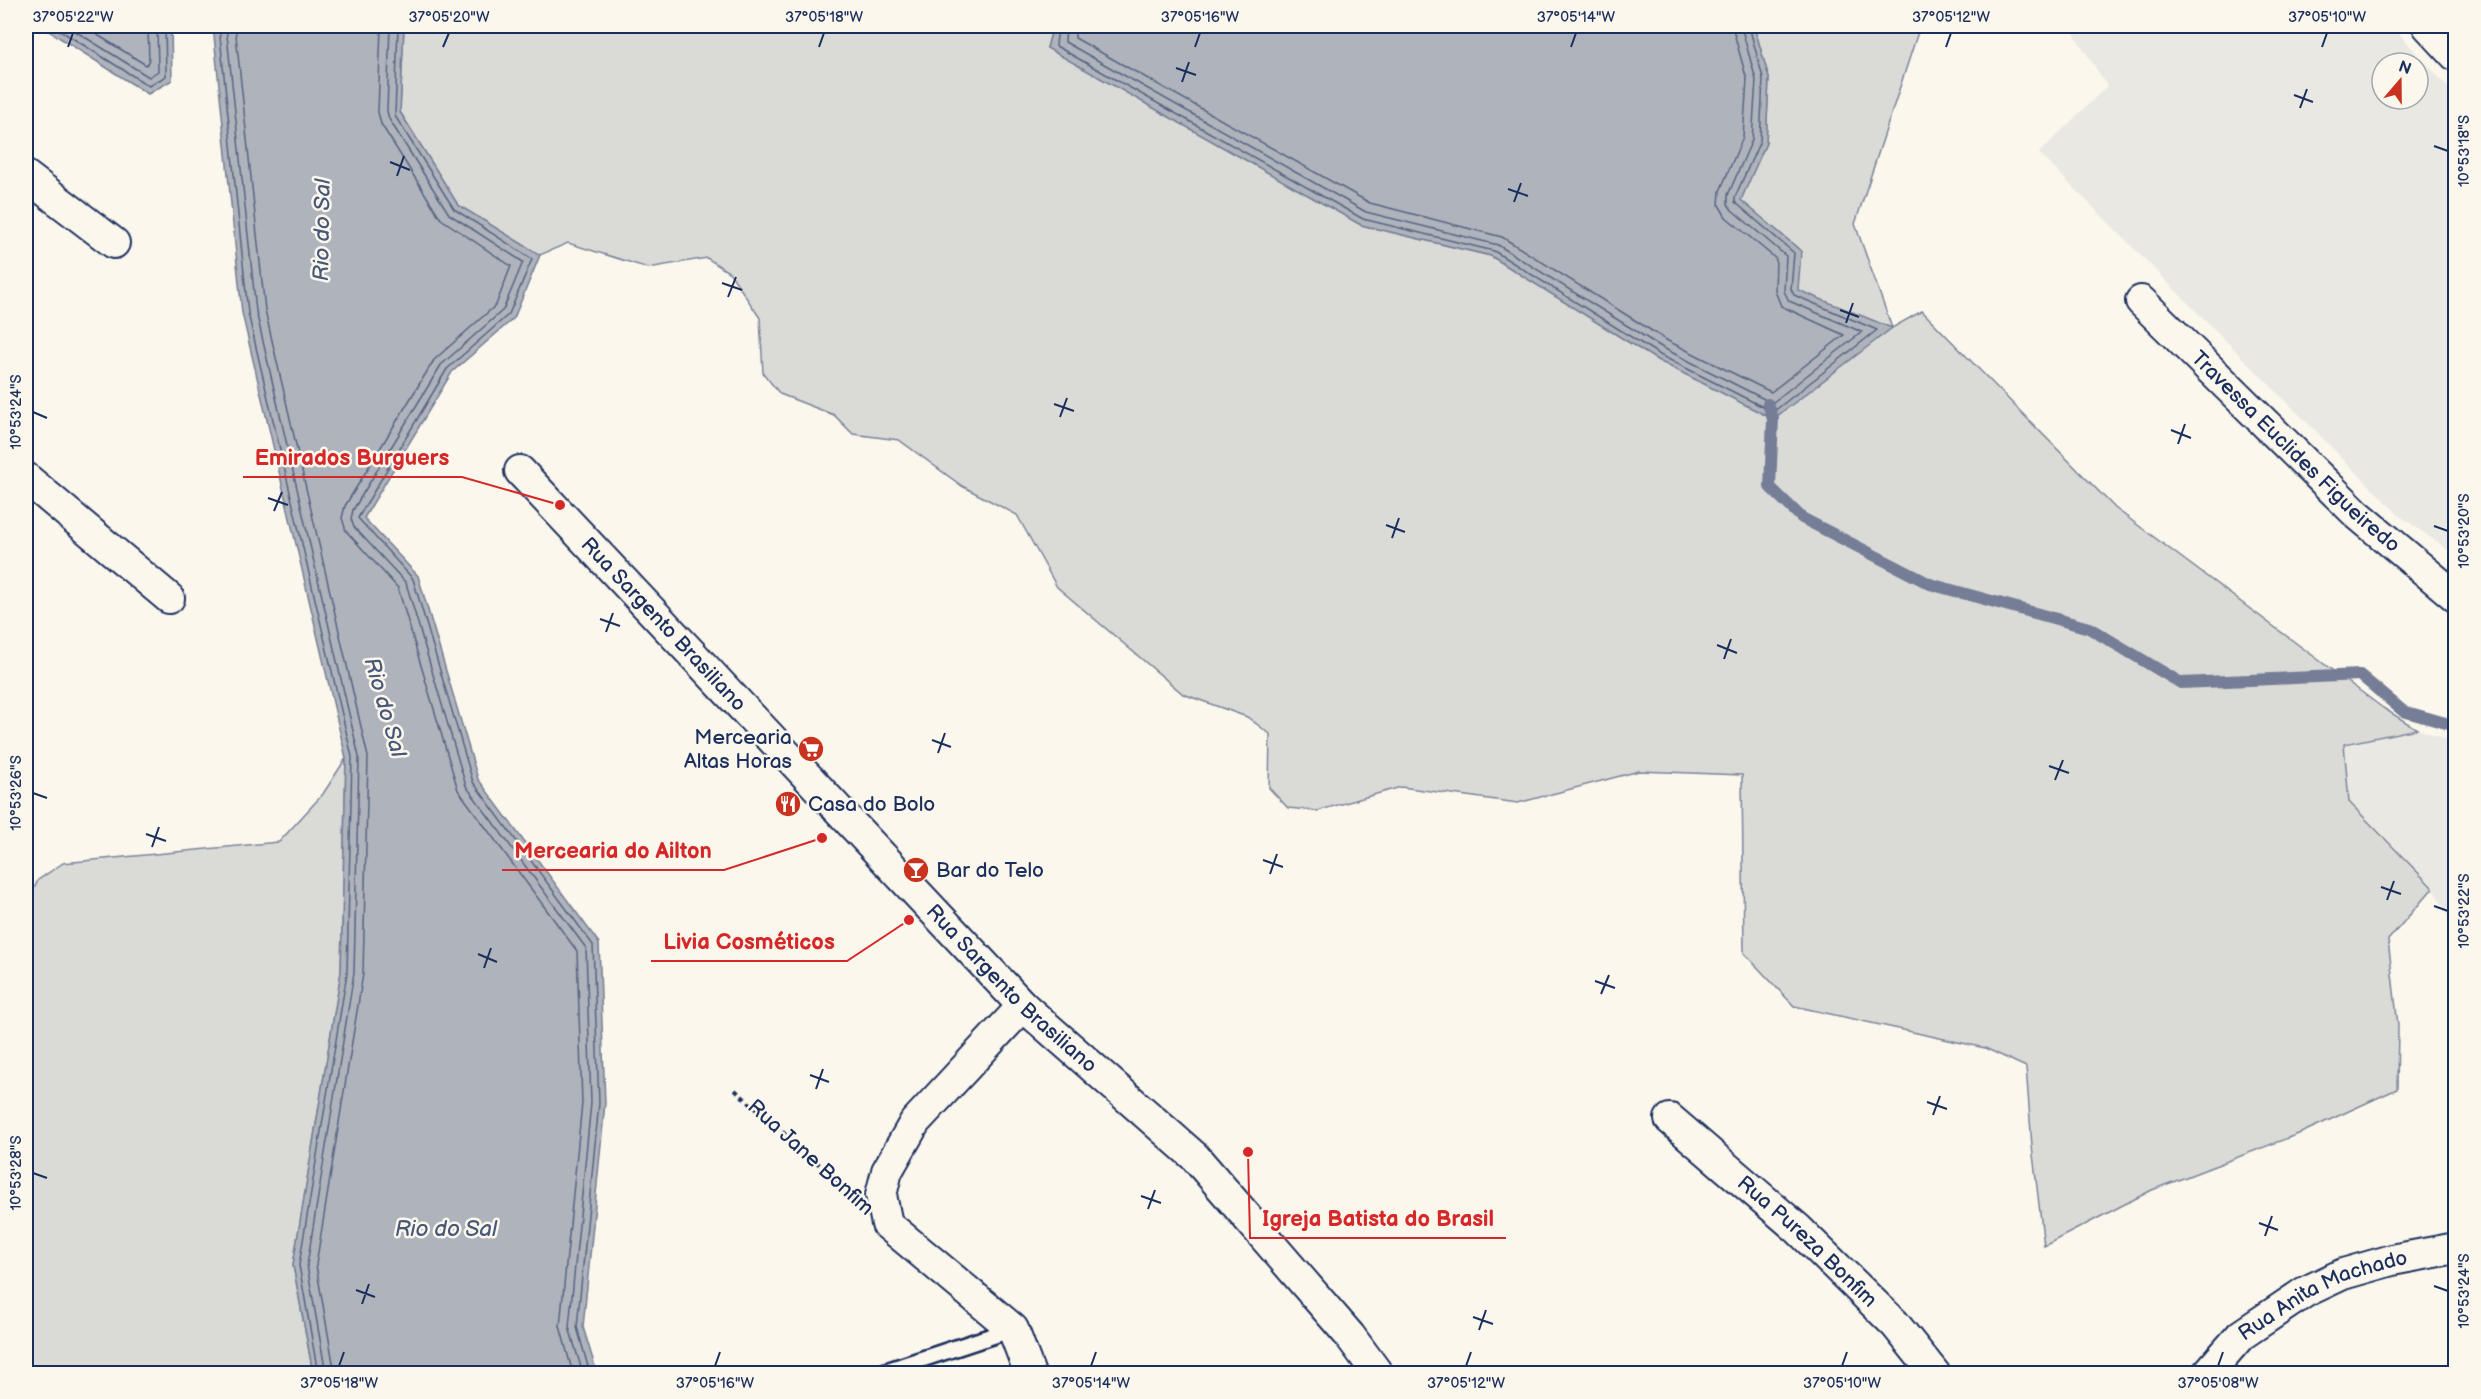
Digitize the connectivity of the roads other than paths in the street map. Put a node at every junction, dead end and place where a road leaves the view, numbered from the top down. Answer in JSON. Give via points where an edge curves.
{"nodes":[{"id":1,"x":2428,"y":26,"type":"edge"},
{"id":2,"x":2456,"y":56,"type":"edge"},
{"id":3,"x":26,"y":176,"type":"edge"},
{"id":4,"x":114,"y":243,"type":"dead end"},
{"id":5,"x":2141,"y":301,"type":"dead end"},
{"id":6,"x":520,"y":471,"type":"dead end"},
{"id":7,"x":26,"y":478,"type":"edge"},
{"id":8,"x":2456,"y":597,"type":"edge"},
{"id":9,"x":169,"y":598,"type":"dead end"},
{"id":10,"x":1023,"y":1006,"type":"junction"},
{"id":11,"x":1670,"y":1119,"type":"dead end"},
{"id":12,"x":2456,"y":1248,"type":"edge"},
{"id":13,"x":1013,"y":1329,"type":"junction"},
{"id":14,"x":877,"y":1374,"type":"edge"},
{"id":15,"x":1030,"y":1374,"type":"edge"},
{"id":16,"x":1378,"y":1374,"type":"edge"},
{"id":17,"x":1935,"y":1374,"type":"edge"},
{"id":18,"x":2207,"y":1374,"type":"edge"}],
"edges":[{"from":1,"to":2,"type":"street"},
{"from":3,"to":4,"type":"street"},
{"from":5,"to":8,"type":"street","name":"Travessa Euclides Figueiredo","via":[[2357,514]]},
{"from":6,"to":10,"type":"street","name":"Rua Sargento Brasiliano"},
{"from":7,"to":9,"type":"street"},
{"from":10,"to":13,"type":"street","name":"Rua Jane Bonfim","via":[[926,1108],[892,1158],[883,1183],[882,1205],[887,1224]]},
{"from":10,"to":16,"type":"street","name":"Rua Sargento Brasiliano","via":[[1195,1157],[1350,1336]]},
{"from":11,"to":17,"type":"street","name":"Rua Pureza Bonfim","via":[[1798,1229],[1894,1324]]},
{"from":12,"to":18,"type":"street","name":"Rua Anita Machado","via":[[2343,1274],[2305,1292],[2241,1335]]},
{"from":13,"to":14,"type":"lane"},
{"from":13,"to":15,"type":"street"}]}
